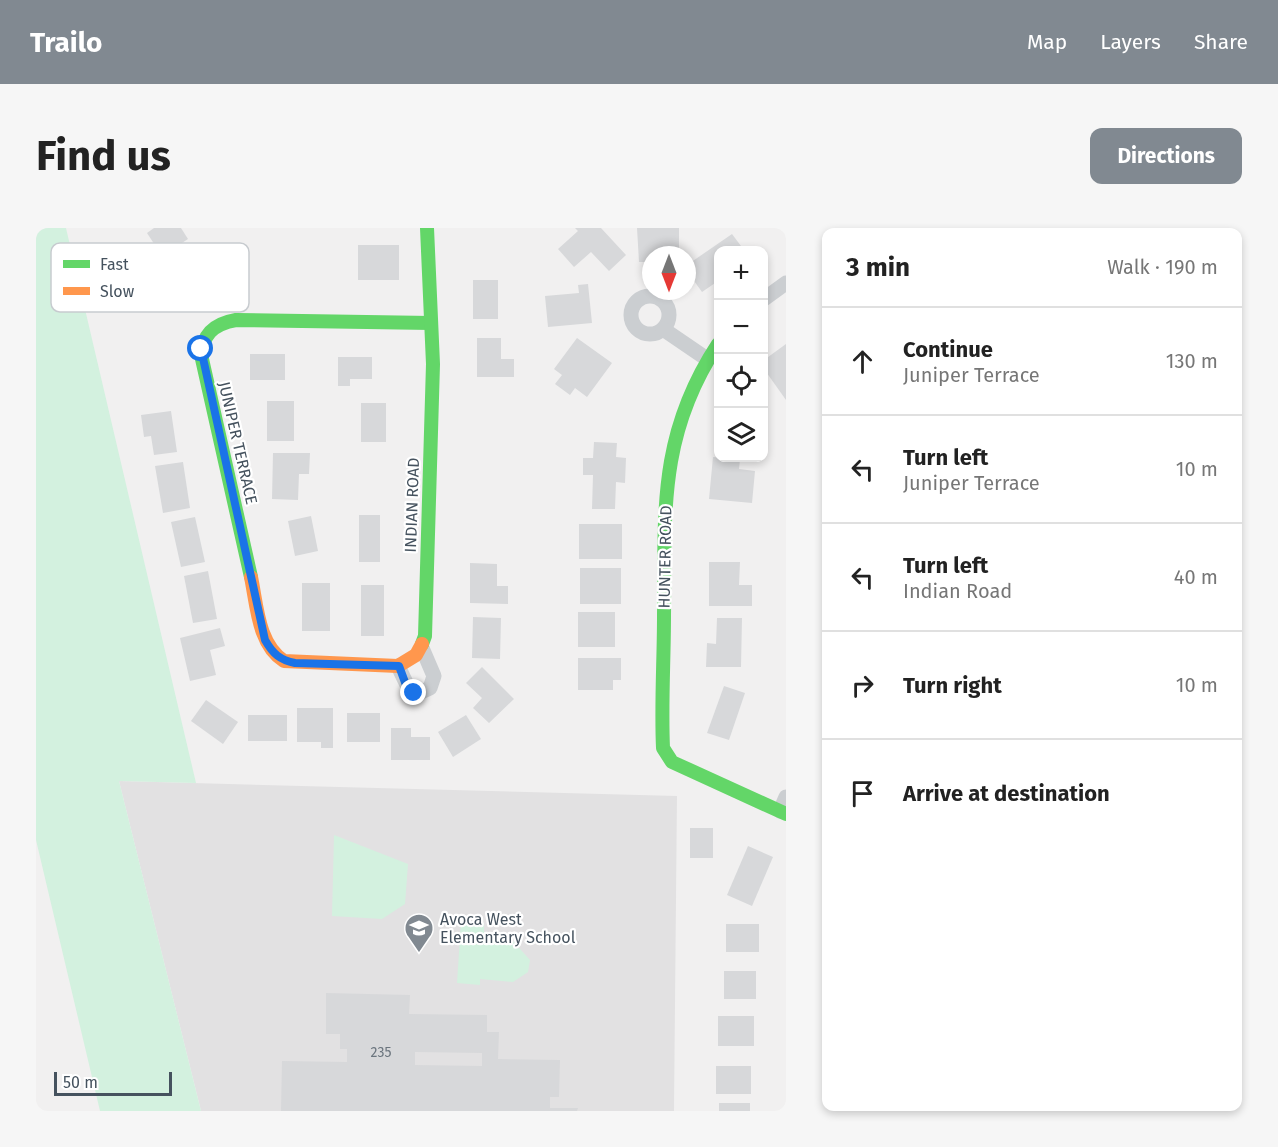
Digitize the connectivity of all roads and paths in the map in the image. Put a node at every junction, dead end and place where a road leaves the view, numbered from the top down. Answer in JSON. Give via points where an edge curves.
{"nodes":[{"id":1,"x":427,"y":228,"type":"edge"},
{"id":2,"x":786,"y":283,"type":"edge"},
{"id":3,"x":768,"y":296,"type":"edge"},
{"id":4,"x":430,"y":323,"type":"junction"},
{"id":5,"x":663,"y":329,"type":"dead end"},
{"id":6,"x":714,"y":350,"type":"edge"},
{"id":7,"x":707,"y":359,"type":"junction"},
{"id":8,"x":422,"y":648,"type":"junction"},
{"id":9,"x":399,"y":666,"type":"junction"},
{"id":10,"x":784,"y":808,"type":"edge"}],
"edges":[{"from":1,"to":4,"type":"street","name":"INDIAN ROAD"},
{"from":2,"to":3,"type":"street"},
{"from":4,"to":8,"type":"street","name":"INDIAN ROAD","via":[[433,364]]},
{"from":4,"to":9,"type":"street","name":"JUNIPER TERRACE","via":[[237,320],[214,325],[203,339],[202,359],[265,640],[275,655],[295,663]]},
{"from":5,"to":7,"type":"street"},
{"from":6,"to":7,"type":"street","name":"HUNTER ROAD"},
{"from":7,"to":10,"type":"street","name":"HUNTER ROAD","via":[[678,420],[666,478],[663,740],[672,762]]},
{"from":8,"to":9,"type":"street"},
{"from":8,"to":9,"type":"street","via":[[434,676],[430,688],[419,693],[409,689]]}]}
